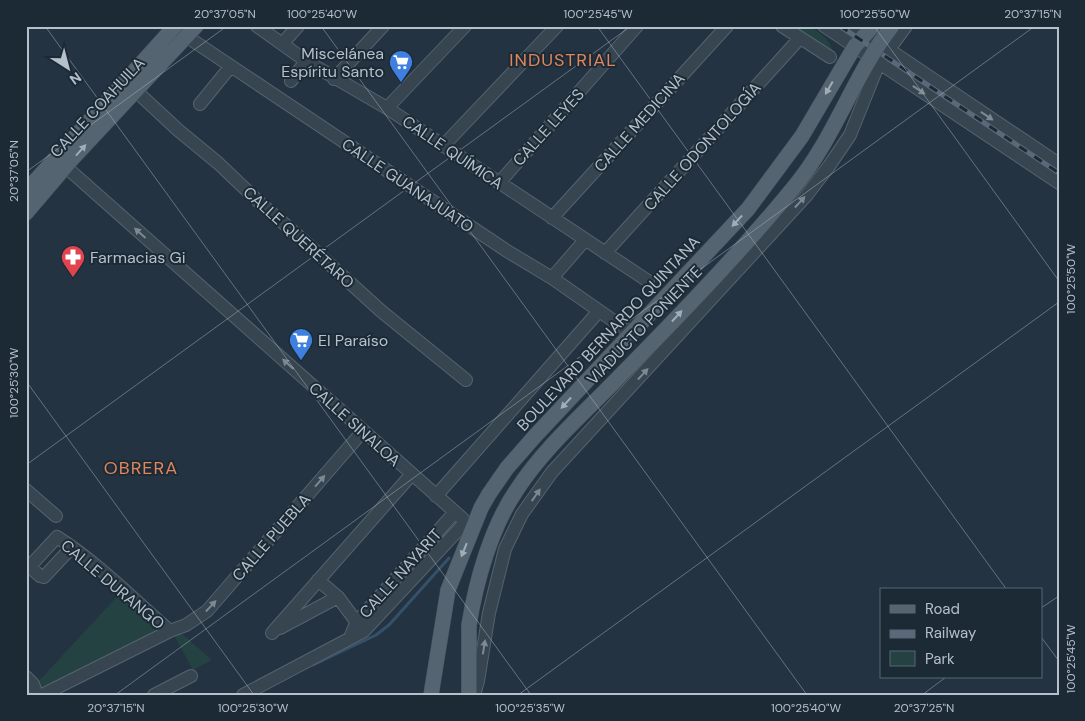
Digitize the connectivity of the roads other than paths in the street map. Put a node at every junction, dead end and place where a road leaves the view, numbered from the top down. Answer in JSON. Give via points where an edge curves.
{"nodes":[{"id":1,"x":257,"y":26,"type":"edge"},
{"id":2,"x":298,"y":26,"type":"edge"},
{"id":3,"x":383,"y":26,"type":"edge"},
{"id":4,"x":465,"y":26,"type":"edge"},
{"id":5,"x":557,"y":26,"type":"edge"},
{"id":6,"x":638,"y":26,"type":"edge"},
{"id":7,"x":727,"y":26,"type":"edge"},
{"id":8,"x":782,"y":26,"type":"edge"},
{"id":9,"x":824,"y":26,"type":"edge"},
{"id":10,"x":892,"y":26,"type":"edge"},
{"id":11,"x":906,"y":26,"type":"edge"},
{"id":12,"x":186,"y":29,"type":"edge"},
{"id":13,"x":864,"y":29,"type":"edge"},
{"id":14,"x":800,"y":38,"type":"junction"},
{"id":15,"x":282,"y":44,"type":"junction"},
{"id":16,"x":855,"y":46,"type":"junction"},
{"id":17,"x":888,"y":50,"type":"junction"},
{"id":18,"x":830,"y":57,"type":"dead end"},
{"id":19,"x":306,"y":61,"type":"junction"},
{"id":20,"x":879,"y":63,"type":"junction"},
{"id":21,"x":232,"y":66,"type":"junction"},
{"id":22,"x":334,"y":79,"type":"junction"},
{"id":23,"x":291,"y":81,"type":"dead end"},
{"id":24,"x":136,"y":91,"type":"junction"},
{"id":25,"x":200,"y":104,"type":"dead end"},
{"id":26,"x":387,"y":108,"type":"junction"},
{"id":27,"x":443,"y":146,"type":"junction"},
{"id":28,"x":1059,"y":164,"type":"edge"},
{"id":29,"x":66,"y":167,"type":"junction"},
{"id":30,"x":498,"y":183,"type":"junction"},
{"id":31,"x":1059,"y":183,"type":"edge"},
{"id":32,"x":26,"y":191,"type":"edge"},
{"id":33,"x":26,"y":213,"type":"edge"},
{"id":34,"x":552,"y":218,"type":"junction"},
{"id":35,"x":585,"y":240,"type":"junction"},
{"id":36,"x":605,"y":253,"type":"junction"},
{"id":37,"x":552,"y":278,"type":"junction"},
{"id":38,"x":648,"y":281,"type":"dead end"},
{"id":39,"x":599,"y":311,"type":"junction"},
{"id":40,"x":631,"y":334,"type":"junction"},
{"id":41,"x":466,"y":380,"type":"dead end"},
{"id":42,"x":363,"y":432,"type":"junction"},
{"id":43,"x":412,"y":474,"type":"junction"},
{"id":44,"x":26,"y":490,"type":"edge"},
{"id":45,"x":436,"y":496,"type":"junction"},
{"id":46,"x":56,"y":516,"type":"dead end"},
{"id":47,"x":459,"y":516,"type":"joint"},
{"id":48,"x":72,"y":547,"type":"junction"},
{"id":49,"x":318,"y":580,"type":"junction"},
{"id":50,"x":338,"y":597,"type":"junction"},
{"id":51,"x":360,"y":627,"type":"junction"},
{"id":52,"x":170,"y":632,"type":"junction"},
{"id":53,"x":191,"y":676,"type":"dead end"},
{"id":54,"x":26,"y":677,"type":"edge"},
{"id":55,"x":36,"y":695,"type":"edge"},
{"id":56,"x":42,"y":695,"type":"edge"},
{"id":57,"x":154,"y":695,"type":"edge"},
{"id":58,"x":243,"y":695,"type":"edge"},
{"id":59,"x":431,"y":695,"type":"edge"},
{"id":60,"x":469,"y":695,"type":"edge"},
{"id":61,"x":474,"y":695,"type":"edge"}],
"edges":[{"from":1,"to":15,"type":"street","name":"CALLE QUÍMICA"},
{"from":2,"to":15,"type":"street"},
{"from":3,"to":22,"type":"street"},
{"from":4,"to":26,"type":"street"},
{"from":5,"to":27,"type":"street"},
{"from":6,"to":30,"type":"street","name":"CALLE LEYES"},
{"from":7,"to":34,"type":"street","name":"CALLE MEDICINA"},
{"from":8,"to":14,"type":"street"},
{"from":9,"to":16,"type":"street"},
{"from":60,"to":10,"type":"main road","name":"VIADUCTO PONIENTE","one_way":true,"bridge":true,"via":[[469,625],[474,594],[483,562],[515,491],[559,439],[796,186],[828,139],[869,60]]},
{"from":11,"to":17,"type":"street"},
{"from":12,"to":21,"type":"street","name":"CALLE GUANAJUATO"},
{"from":12,"to":24,"type":"main road","name":"CALLE COAHUILA"},
{"from":12,"to":32,"type":"main road","name":"CALLE COAHUILA"},
{"from":13,"to":16,"type":"main road","name":"BOULEVARD BERNARDO QUINTANA"},
{"from":13,"to":17,"type":"street"},
{"from":14,"to":18,"type":"street"},
{"from":14,"to":36,"type":"street","name":"CALLE ODONTOLOGÍA"},
{"from":15,"to":19,"type":"street","name":"CALLE QUÍMICA"},
{"from":16,"to":20,"type":"street"},
{"from":16,"to":40,"type":"main road","name":"BOULEVARD BERNARDO QUINTANA","one_way":true,"via":[[802,136],[748,209]]},
{"from":17,"to":20,"type":"street"},
{"from":17,"to":28,"type":"street","one_way":true},
{"from":19,"to":22,"type":"street","name":"CALLE QUÍMICA"},
{"from":19,"to":23,"type":"street"},
{"from":20,"to":31,"type":"street","one_way":true},
{"from":61,"to":20,"type":"street","one_way":true,"via":[[504,549],[522,514],[552,472],[806,196],[850,135]]},
{"from":21,"to":25,"type":"street"},
{"from":21,"to":37,"type":"street","name":"CALLE GUANAJUATO","via":[[507,252]]},
{"from":22,"to":26,"type":"street","name":"CALLE QUÍMICA"},
{"from":29,"to":24,"type":"main road","name":"CALLE COAHUILA","one_way":true},
{"from":24,"to":41,"type":"street","name":"CALLE QUERÉTARO","via":[[381,311]]},
{"from":26,"to":27,"type":"street","name":"CALLE QUÍMICA"},
{"from":27,"to":30,"type":"street","name":"CALLE QUÍMICA"},
{"from":29,"to":33,"type":"main road","name":"CALLE COAHUILA"},
{"from":42,"to":29,"type":"street","name":"CALLE SINALOA","one_way":true},
{"from":30,"to":34,"type":"street","name":"CALLE QUÍMICA"},
{"from":34,"to":35,"type":"street","name":"CALLE QUÍMICA"},
{"from":35,"to":36,"type":"street","name":"CALLE QUÍMICA"},
{"from":35,"to":37,"type":"street"},
{"from":36,"to":38,"type":"street","name":"CALLE QUÍMICA"},
{"from":37,"to":39,"type":"street","name":"CALLE GUANAJUATO"},
{"from":39,"to":40,"type":"street","name":"CALLE GUANAJUATO"},
{"from":39,"to":45,"type":"street"},
{"from":40,"to":59,"type":"main road","name":"BOULEVARD BERNARDO QUINTANA","one_way":true,"via":[[507,468],[481,508],[448,590]]},
{"from":42,"to":43,"type":"street","name":"CALLE SINALOA"},
{"from":52,"to":42,"type":"street","name":"CALLE PUEBLA","one_way":true,"via":[[208,610]]},
{"from":43,"to":45,"type":"street","name":"CALLE SINALOA"},
{"from":43,"to":49,"type":"street"},
{"from":44,"to":46,"type":"street","name":"CALLE DURANGO"},
{"from":45,"to":47,"type":"street","name":"CALLE SINALOA"},
{"from":47,"to":51,"type":"street","name":"CALLE NAYARIT","via":[[462,526]]},
{"from":48,"to":48,"type":"street","name":"CALLE DURANGO","via":[[56,537],[31,568],[42,577],[46,576]]},
{"from":48,"to":52,"type":"street","name":"CALLE DURANGO"},
{"from":49,"to":50,"type":"street"},
{"from":49,"to":50,"type":"street","via":[[272,633]]},
{"from":50,"to":51,"type":"street"},
{"from":51,"to":58,"type":"street","name":"CALLE NAYARIT","via":[[350,638]]},
{"from":52,"to":56,"type":"street","name":"CALLE PUEBLA"},
{"from":53,"to":57,"type":"street"},
{"from":54,"to":55,"type":"street","via":[[33,684]]}]}
